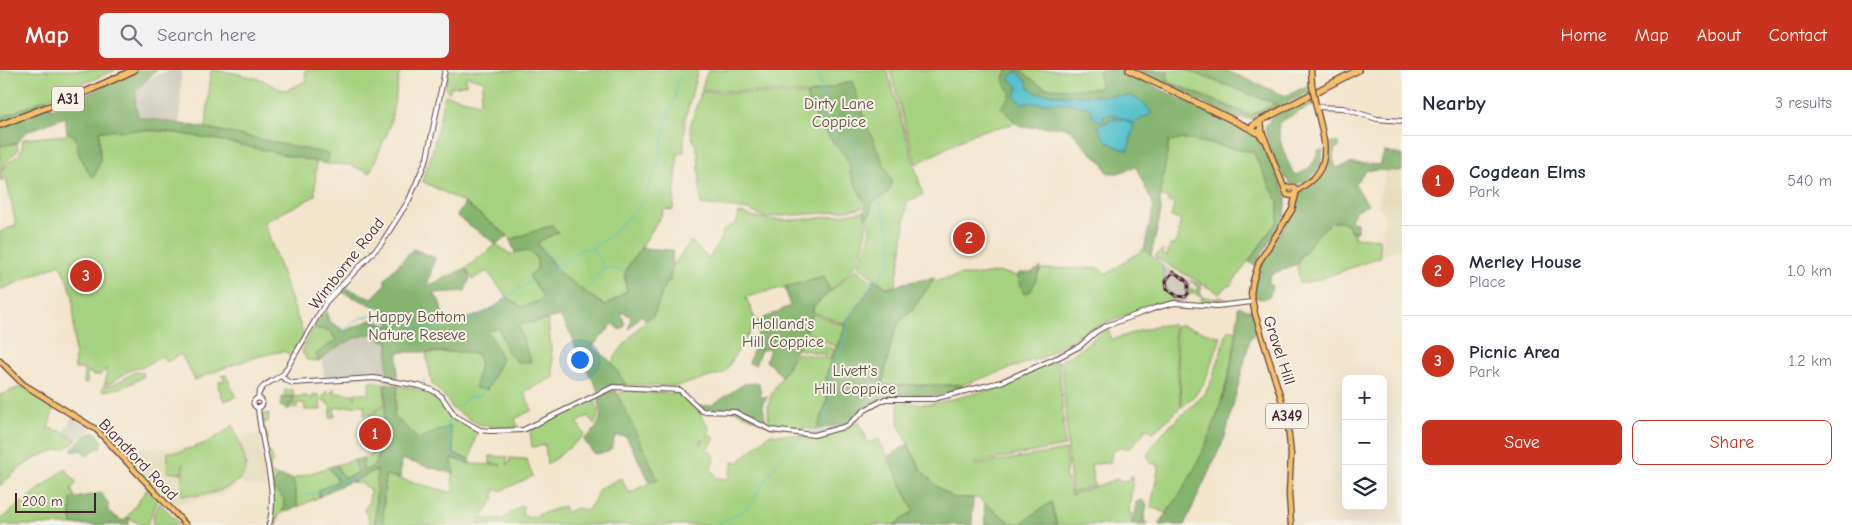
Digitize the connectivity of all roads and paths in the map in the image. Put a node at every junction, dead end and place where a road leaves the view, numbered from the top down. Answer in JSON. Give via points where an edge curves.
{"nodes":[{"id":1,"x":134,"y":70,"type":"edge"},
{"id":2,"x":445,"y":70,"type":"edge"},
{"id":3,"x":1129,"y":70,"type":"edge"},
{"id":4,"x":1311,"y":70,"type":"edge"},
{"id":5,"x":1358,"y":70,"type":"edge"},
{"id":6,"x":1316,"y":107,"type":"junction"},
{"id":7,"x":1272,"y":115,"type":"junction"},
{"id":8,"x":1402,"y":121,"type":"edge"},
{"id":9,"x":1239,"y":123,"type":"junction"},
{"id":10,"x":1256,"y":123,"type":"junction"},
{"id":11,"x":0,"y":125,"type":"edge"},
{"id":12,"x":1258,"y":130,"type":"junction"},
{"id":13,"x":1278,"y":172,"type":"junction"},
{"id":14,"x":1314,"y":177,"type":"junction"},
{"id":15,"x":1292,"y":186,"type":"junction"},
{"id":16,"x":1296,"y":193,"type":"junction"},
{"id":17,"x":1287,"y":194,"type":"junction"},
{"id":18,"x":1290,"y":212,"type":"junction"},
{"id":19,"x":1252,"y":302,"type":"junction"},
{"id":20,"x":0,"y":361,"type":"edge"},
{"id":21,"x":281,"y":376,"type":"junction"},
{"id":22,"x":186,"y":525,"type":"edge"},
{"id":23,"x":269,"y":525,"type":"edge"},
{"id":24,"x":1291,"y":525,"type":"edge"}],
"edges":[{"from":1,"to":11,"type":"highway","number":"A31"},
{"from":2,"to":21,"type":"street","name":"Wimborne Road","via":[[427,158],[412,196],[380,244],[326,302]]},
{"from":3,"to":9,"type":"highway"},
{"from":4,"to":6,"type":"main road","bridge":true},
{"from":5,"to":7,"type":"highway"},
{"from":6,"to":8,"type":"street","via":[[1343,108],[1377,119]]},
{"from":6,"to":14,"type":"main road","via":[[1324,148],[1322,164]]},
{"from":7,"to":10,"type":"highway"},
{"from":7,"to":12,"type":"highway"},
{"from":9,"to":10,"type":"highway"},
{"from":9,"to":12,"type":"highway"},
{"from":10,"to":12,"type":"highway","via":[[1252,126]]},
{"from":12,"to":13,"type":"main road"},
{"from":13,"to":15,"type":"main road"},
{"from":13,"to":17,"type":"main road"},
{"from":14,"to":15,"type":"main road"},
{"from":14,"to":16,"type":"main road"},
{"from":15,"to":16,"type":"main road"},
{"from":15,"to":17,"type":"main road","via":[[1286,188]]},
{"from":16,"to":17,"type":"main road","via":[[1293,196]]},
{"from":16,"to":18,"type":"main road","number":"A349"},
{"from":17,"to":18,"type":"main road"},
{"from":18,"to":19,"type":"main road","number":"A349","via":[[1259,262],[1251,289]]},
{"from":19,"to":21,"type":"street","via":[[1217,306],[1174,303],[1155,308],[1106,326],[1080,346],[1000,382],[934,398],[885,398],[847,426],[814,434],[768,430],[735,412],[702,411],[680,390],[613,387],[523,430],[480,430],[455,416],[441,396],[420,386],[374,378],[293,383]]},
{"from":19,"to":24,"type":"main road","name":"Gravel Hill","number":"A349","via":[[1287,418],[1291,455]]},
{"from":20,"to":22,"type":"main road","name":"Blandford Road","via":[[23,384],[96,430]]},
{"from":21,"to":23,"type":"street","name":"Wimborne Road","via":[[258,392],[262,402],[258,407],[260,430],[270,489]]}]}
